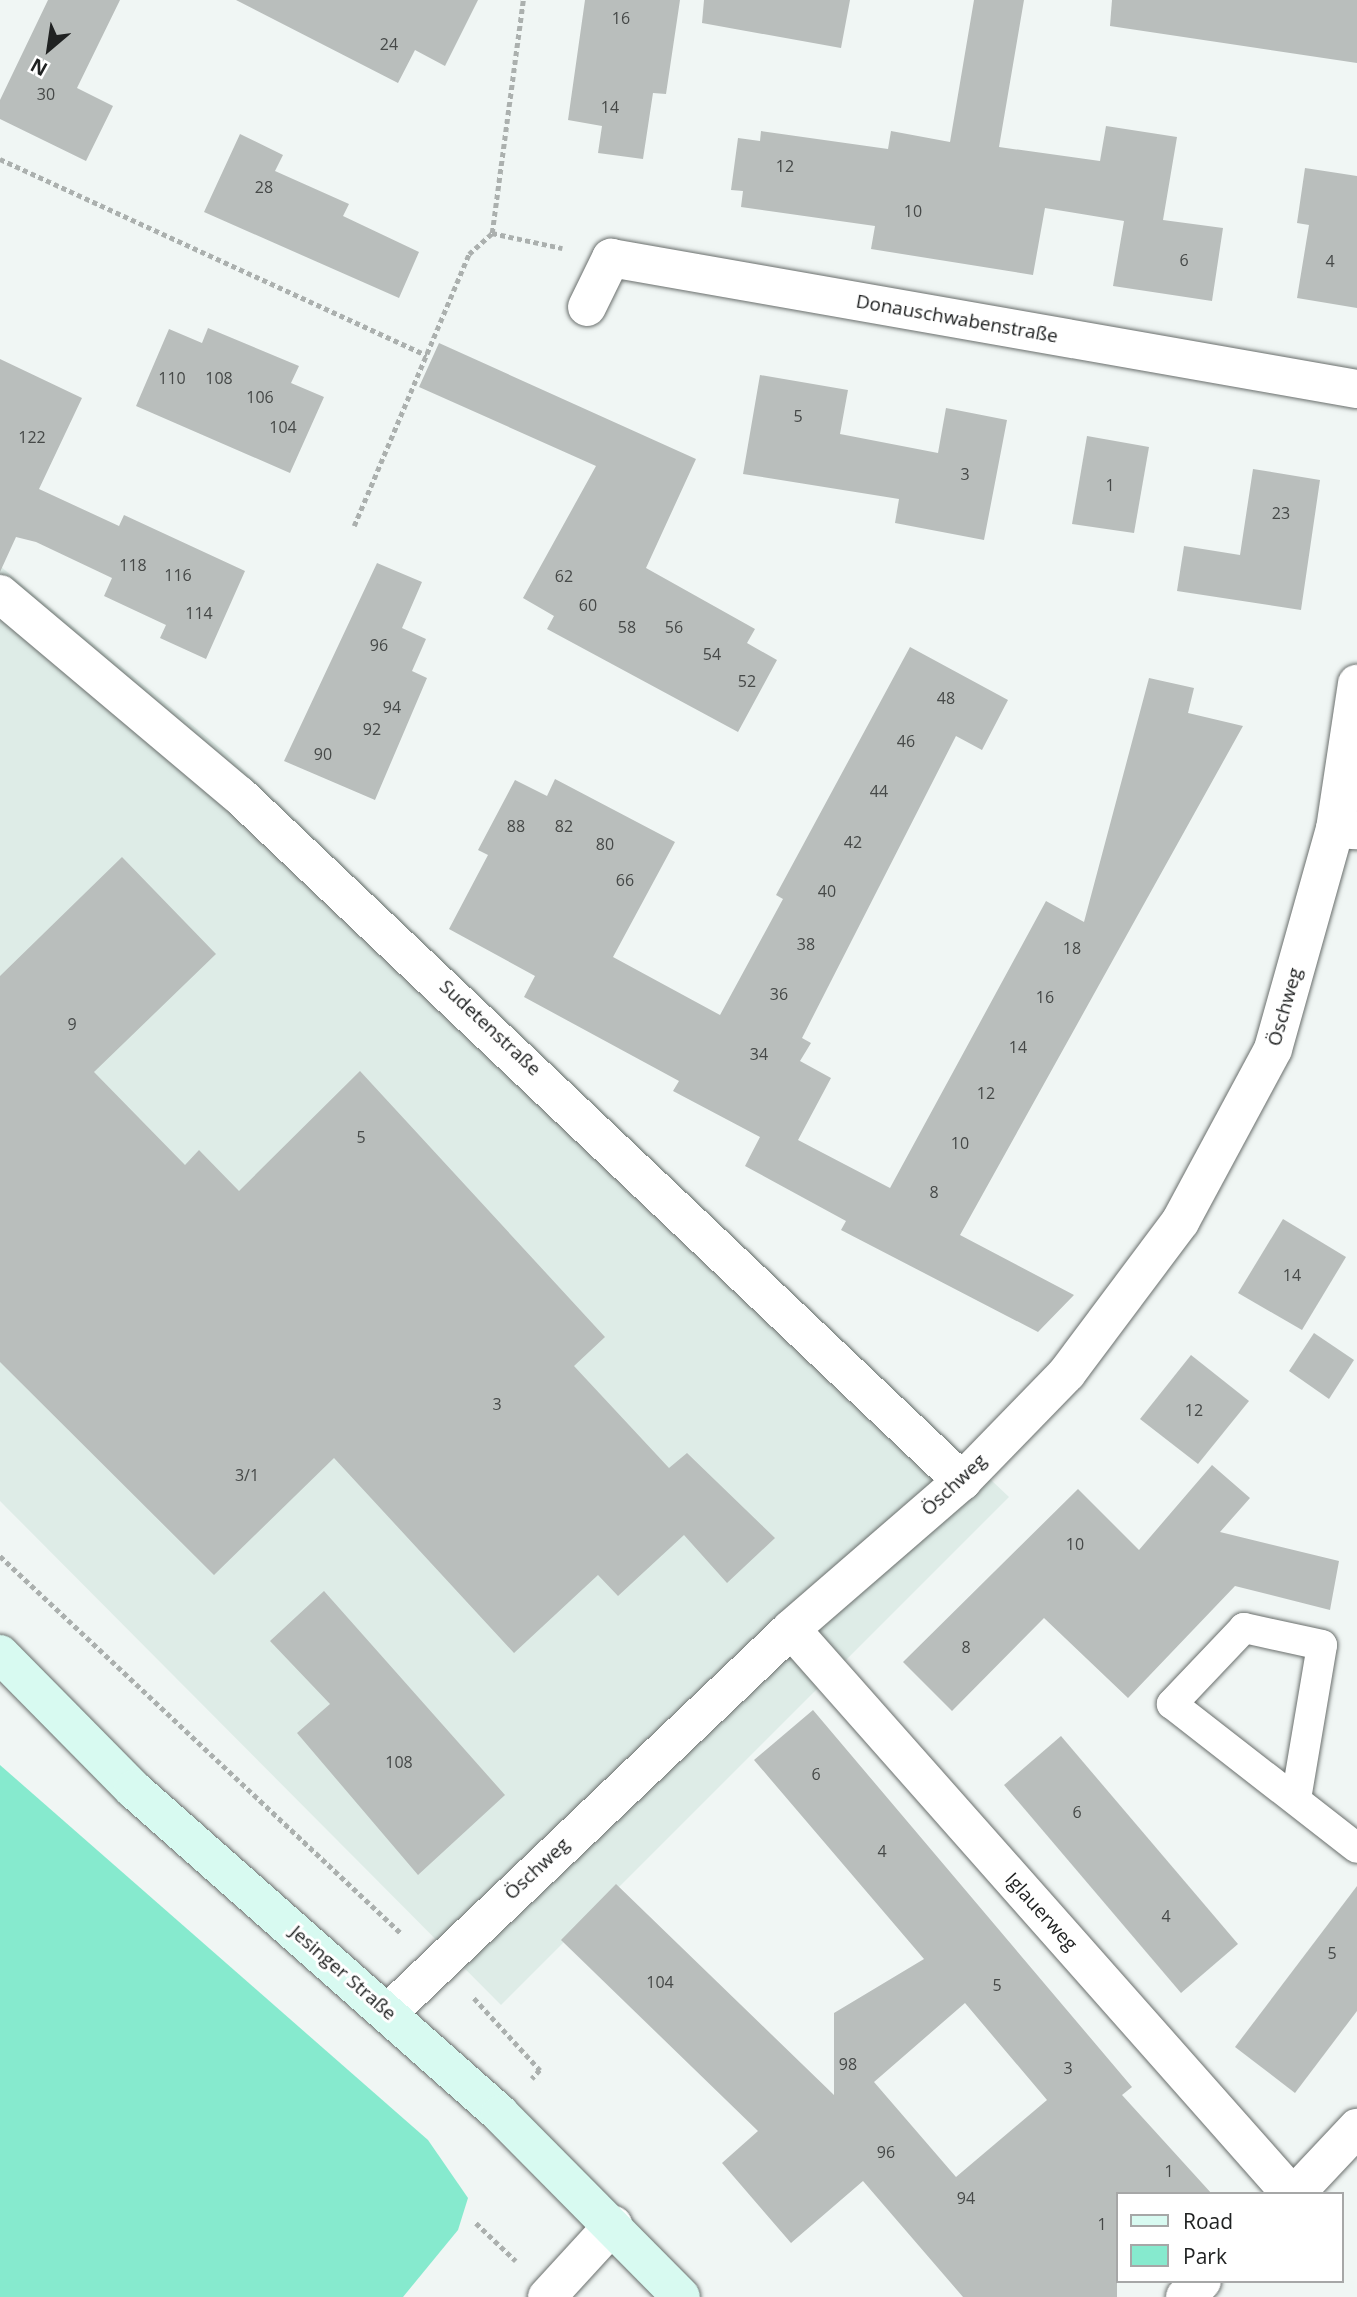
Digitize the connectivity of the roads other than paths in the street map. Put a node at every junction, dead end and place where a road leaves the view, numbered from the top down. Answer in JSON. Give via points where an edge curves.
{"nodes":[{"id":1,"x":587,"y":307,"type":"dead end"},
{"id":2,"x":1357,"y":389,"type":"edge"},
{"id":3,"x":0,"y":594,"type":"edge"},
{"id":4,"x":1357,"y":684,"type":"edge"},
{"id":5,"x":1346,"y":830,"type":"edge"},
{"id":6,"x":962,"y":1481,"type":"junction"},
{"id":7,"x":791,"y":1629,"type":"junction"},
{"id":8,"x":0,"y":1654,"type":"edge"},
{"id":9,"x":1296,"y":1799,"type":"junction"},
{"id":10,"x":1357,"y":1848,"type":"edge"},
{"id":11,"x":389,"y":2012,"type":"junction"},
{"id":12,"x":1357,"y":2128,"type":"edge"},
{"id":13,"x":1291,"y":2192,"type":"edge"},
{"id":14,"x":1295,"y":2192,"type":"edge"},
{"id":15,"x":613,"y":2225,"type":"junction"},
{"id":16,"x":1200,"y":2283,"type":"edge"},
{"id":17,"x":547,"y":2297,"type":"edge"},
{"id":18,"x":681,"y":2297,"type":"edge"},
{"id":19,"x":1185,"y":2297,"type":"edge"}],
"edges":[{"from":1,"to":2,"type":"street","name":"Donauschwabenstraße","via":[[611,258]]},
{"from":3,"to":6,"type":"street","name":"Sudetenstraße","via":[[250,804]]},
{"from":4,"to":5,"type":"street","name":"Öschweg"},
{"from":5,"to":6,"type":"street","name":"Öschweg","via":[[1273,1049],[1180,1222],[1067,1373]]},
{"from":6,"to":7,"type":"street","name":"Öschweg"},
{"from":7,"to":11,"type":"street","name":"Öschweg"},
{"from":7,"to":13,"type":"street","name":"Iglauerweg"},
{"from":8,"to":11,"type":"main road","name":"Jesinger Straße","via":[[132,1789]]},
{"from":9,"to":9,"type":"lane","via":[[1172,1704],[1244,1628],[1322,1645]]},
{"from":9,"to":10,"type":"lane"},
{"from":11,"to":15,"type":"main road","name":"Jesinger Straße"},
{"from":12,"to":14,"type":"street"},
{"from":15,"to":17,"type":"street"},
{"from":15,"to":18,"type":"main road","name":"Jesinger Straße"},
{"from":16,"to":19,"type":"street"}]}
